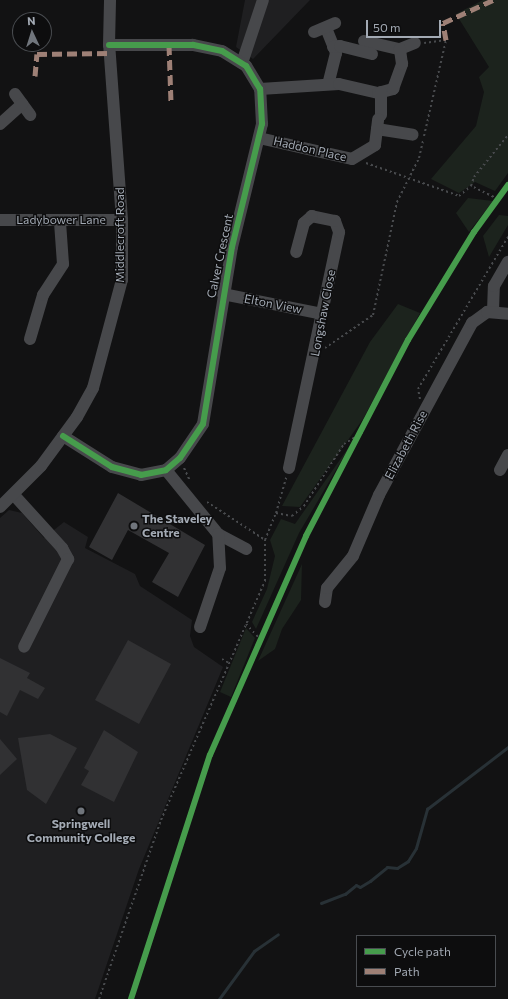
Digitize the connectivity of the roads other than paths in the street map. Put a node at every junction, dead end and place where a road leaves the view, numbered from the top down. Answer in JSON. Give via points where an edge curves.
{"nodes":[{"id":1,"x":110,"y":0,"type":"edge"},
{"id":2,"x":263,"y":0,"type":"edge"},
{"id":3,"x":325,"y":28,"type":"dead end"},
{"id":4,"x":364,"y":41,"type":"dead end"},
{"id":5,"x":415,"y":43,"type":"dead end"},
{"id":6,"x":109,"y":45,"type":"junction"},
{"id":7,"x":333,"y":48,"type":"junction"},
{"id":8,"x":400,"y":49,"type":"junction"},
{"id":9,"x":372,"y":54,"type":"dead end"},
{"id":10,"x":242,"y":63,"type":"junction"},
{"id":11,"x":328,"y":84,"type":"junction"},
{"id":12,"x":260,"y":89,"type":"junction"},
{"id":13,"x":381,"y":92,"type":"junction"},
{"id":14,"x":30,"y":115,"type":"dead end"},
{"id":15,"x":379,"y":121,"type":"junction"},
{"id":16,"x":0,"y":124,"type":"edge"},
{"id":17,"x":413,"y":135,"type":"dead end"},
{"id":18,"x":259,"y":138,"type":"junction"},
{"id":19,"x":0,"y":220,"type":"edge"},
{"id":20,"x":122,"y":220,"type":"junction"},
{"id":21,"x":60,"y":222,"type":"junction"},
{"id":22,"x":296,"y":252,"type":"dead end"},
{"id":23,"x":508,"y":262,"type":"edge"},
{"id":24,"x":223,"y":294,"type":"junction"},
{"id":25,"x":493,"y":311,"type":"junction"},
{"id":26,"x":322,"y":314,"type":"junction"},
{"id":27,"x":508,"y":314,"type":"edge"},
{"id":28,"x":30,"y":339,"type":"dead end"},
{"id":29,"x":64,"y":436,"type":"junction"},
{"id":30,"x":508,"y":455,"type":"edge"},
{"id":31,"x":289,"y":468,"type":"road end"},
{"id":32,"x":166,"y":470,"type":"junction"},
{"id":33,"x":500,"y":470,"type":"dead end"},
{"id":34,"x":14,"y":495,"type":"junction"},
{"id":35,"x":0,"y":507,"type":"edge"},
{"id":36,"x":218,"y":534,"type":"junction"},
{"id":37,"x":246,"y":549,"type":"dead end"},
{"id":38,"x":325,"y":602,"type":"dead end"},
{"id":39,"x":200,"y":627,"type":"dead end"},
{"id":40,"x":24,"y":647,"type":"dead end"}],
"edges":[{"from":1,"to":6,"type":"street","name":"Middlecroft Road"},
{"from":2,"to":10,"type":"street"},
{"from":3,"to":7,"type":"street"},
{"from":4,"to":8,"type":"street"},
{"from":5,"to":8,"type":"street"},
{"from":6,"to":10,"type":"street","via":[[193,45],[222,51]]},
{"from":6,"to":20,"type":"street","name":"Middlecroft Road"},
{"from":7,"to":9,"type":"street","via":[[340,46]]},
{"from":7,"to":11,"type":"street","via":[[336,53]]},
{"from":8,"to":13,"type":"street","via":[[402,64],[393,89]]},
{"from":10,"to":12,"type":"street"},
{"from":11,"to":12,"type":"street"},
{"from":11,"to":13,"type":"street"},
{"from":12,"to":18,"type":"street","name":"Calver Crescent"},
{"from":13,"to":15,"type":"street"},
{"from":14,"to":16,"type":"street","via":[[19,99]]},
{"from":15,"to":17,"type":"street"},
{"from":15,"to":18,"type":"street","name":"Haddon Place","via":[[375,145],[352,159]]},
{"from":18,"to":24,"type":"street","name":"Calver Crescent"},
{"from":19,"to":21,"type":"street","name":"Ladybower Lane"},
{"from":20,"to":21,"type":"street","name":"Ladybower Lane"},
{"from":20,"to":29,"type":"street","name":"Middlecroft Road","via":[[122,280],[103,360],[93,388]]},
{"from":21,"to":28,"type":"street","via":[[63,264],[43,295]]},
{"from":22,"to":26,"type":"street","name":"Longshaw Close","via":[[304,223],[312,216],[335,221],[339,232]]},
{"from":23,"to":25,"type":"street","via":[[494,286]]},
{"from":24,"to":26,"type":"street","name":"Elton View"},
{"from":24,"to":32,"type":"street","name":"Calver Crescent","via":[[203,424],[180,458]]},
{"from":25,"to":27,"type":"street"},
{"from":25,"to":38,"type":"street","name":"Elizabeth Rise","via":[[478,316],[472,323],[379,495],[353,556],[327,588]]},
{"from":26,"to":31,"type":"street","name":"Longshaw Close","via":[[316,354]]},
{"from":29,"to":32,"type":"street","name":"Calver Crescent","via":[[126,474],[141,476]]},
{"from":29,"to":34,"type":"street","name":"Middlecroft Road"},
{"from":30,"to":33,"type":"street"},
{"from":32,"to":36,"type":"street"},
{"from":34,"to":35,"type":"street","name":"Middlecroft Road"},
{"from":34,"to":40,"type":"street","via":[[62,548],[68,559]]},
{"from":36,"to":37,"type":"street"},
{"from":36,"to":39,"type":"street","via":[[220,568]]}]}
